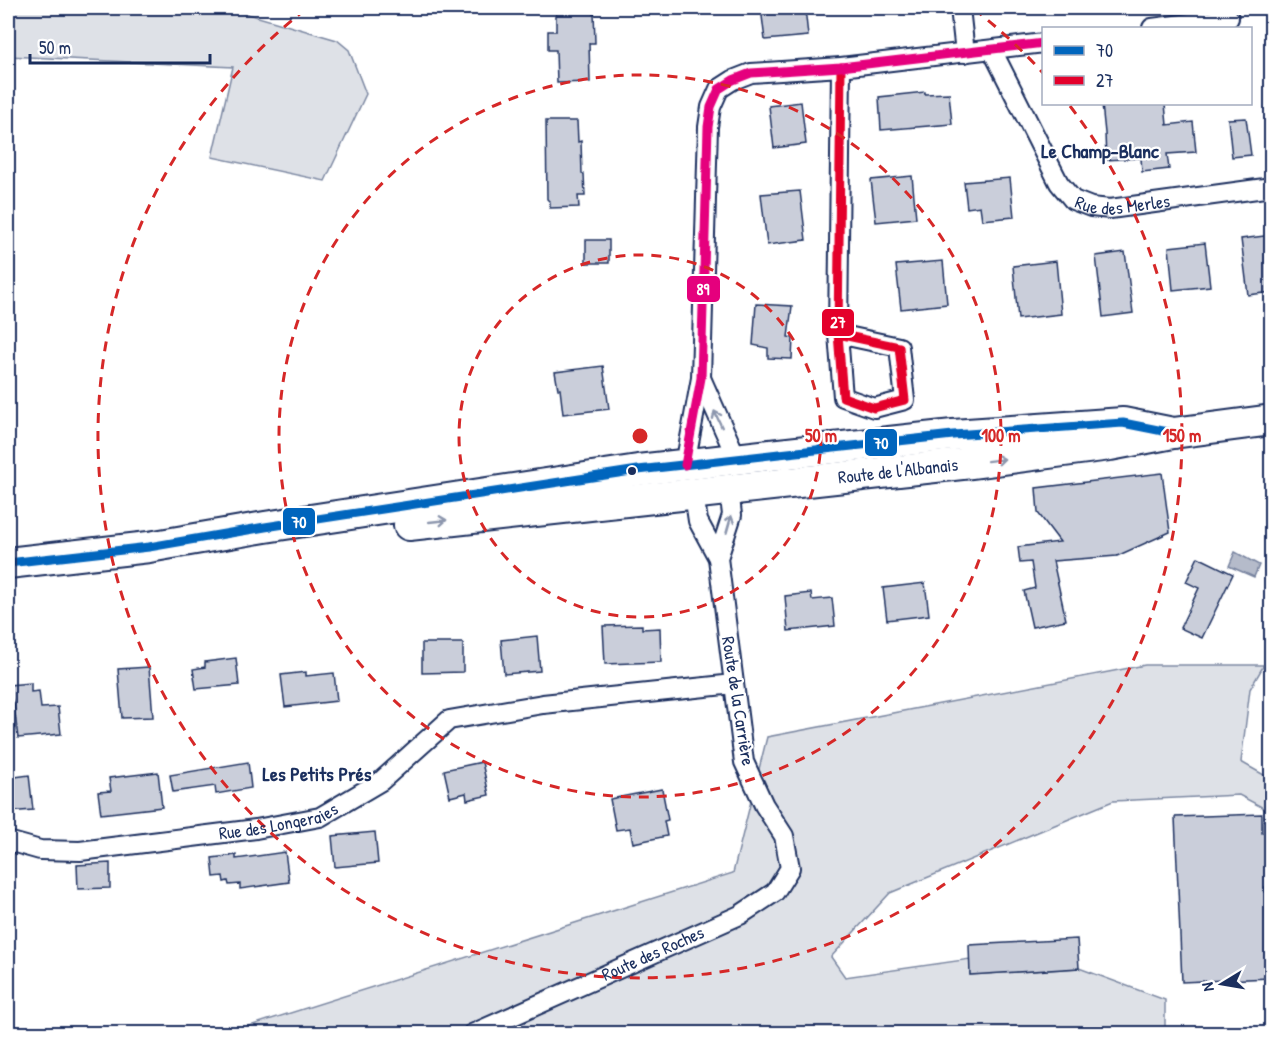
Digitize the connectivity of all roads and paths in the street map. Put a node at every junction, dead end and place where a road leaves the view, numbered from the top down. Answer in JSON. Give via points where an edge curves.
{"nodes":[{"id":1,"x":960,"y":8,"type":"edge"},
{"id":2,"x":1229,"y":18,"type":"dead end"},
{"id":3,"x":1160,"y":27,"type":"edge"},
{"id":4,"x":1042,"y":43,"type":"edge"},
{"id":5,"x":992,"y":50,"type":"junction"},
{"id":6,"x":965,"y":53,"type":"junction"},
{"id":7,"x":841,"y":67,"type":"junction"},
{"id":8,"x":1272,"y":187,"type":"edge"},
{"id":9,"x":838,"y":334,"type":"junction"},
{"id":10,"x":700,"y":378,"type":"junction"},
{"id":11,"x":1272,"y":420,"type":"edge"},
{"id":12,"x":1173,"y":432,"type":"junction"},
{"id":13,"x":864,"y":445,"type":"junction"},
{"id":14,"x":737,"y":459,"type":"junction"},
{"id":15,"x":705,"y":478,"type":"junction"},
{"id":16,"x":149,"y":547,"type":"junction"},
{"id":17,"x":718,"y":558,"type":"junction"},
{"id":18,"x":8,"y":563,"type":"edge"},
{"id":19,"x":734,"y":684,"type":"junction"},
{"id":20,"x":784,"y":836,"type":"joint"},
{"id":21,"x":8,"y":842,"type":"edge"},
{"id":22,"x":472,"y":1034,"type":"edge"}],
"edges":[{"from":1,"to":6,"type":"street"},
{"from":2,"to":3,"type":"street"},
{"from":4,"to":5,"type":"street"},
{"from":5,"to":6,"type":"street"},
{"from":5,"to":8,"type":"street","name":"Rue des Merles","via":[[1059,183],[1073,200],[1110,209]]},
{"from":6,"to":7,"type":"street"},
{"from":7,"to":9,"type":"street"},
{"from":7,"to":10,"type":"street","via":[[751,73],[719,89],[708,127]]},
{"from":9,"to":9,"type":"street","via":[[843,397],[874,408],[905,400],[899,347]]},
{"from":14,"to":10,"type":"street","one_way":true},
{"from":10,"to":15,"type":"street"},
{"from":11,"to":12,"type":"main road","name":"Route de l'Albanais"},
{"from":12,"to":13,"type":"main road","name":"Route de l'Albanais","via":[[1124,423]]},
{"from":15,"to":12,"type":"main road","name":"Route de l'Albanais","one_way":true,"via":[[1002,459],[1110,445]]},
{"from":13,"to":14,"type":"main road","name":"Route de l'Albanais"},
{"from":13,"to":15,"type":"street","via":[[826,460]]},
{"from":14,"to":15,"type":"main road","name":"Route de l'Albanais"},
{"from":16,"to":15,"type":"main road","one_way":true,"via":[[279,539],[561,508]]},
{"from":15,"to":16,"type":"main road","name":"Route de l'Albanais","via":[[626,472]]},
{"from":15,"to":17,"type":"street","name":"Route de la Carrière","via":[[698,521]]},
{"from":17,"to":15,"type":"street","name":"Route de la Carrière","one_way":true,"via":[[732,515]]},
{"from":16,"to":18,"type":"main road","name":"Route de l'Albanais"},
{"from":17,"to":19,"type":"street","name":"Route de la Carrière"},
{"from":19,"to":20,"type":"street","name":"Route de la Carrière","via":[[744,762]]},
{"from":19,"to":21,"type":"street","name":"Rue des Longeraies","via":[[543,705],[449,720],[381,781],[320,817],[80,851],[40,850]]},
{"from":20,"to":22,"type":"street","name":"Route des Roches","via":[[790,868],[775,892],[740,915]]}]}
